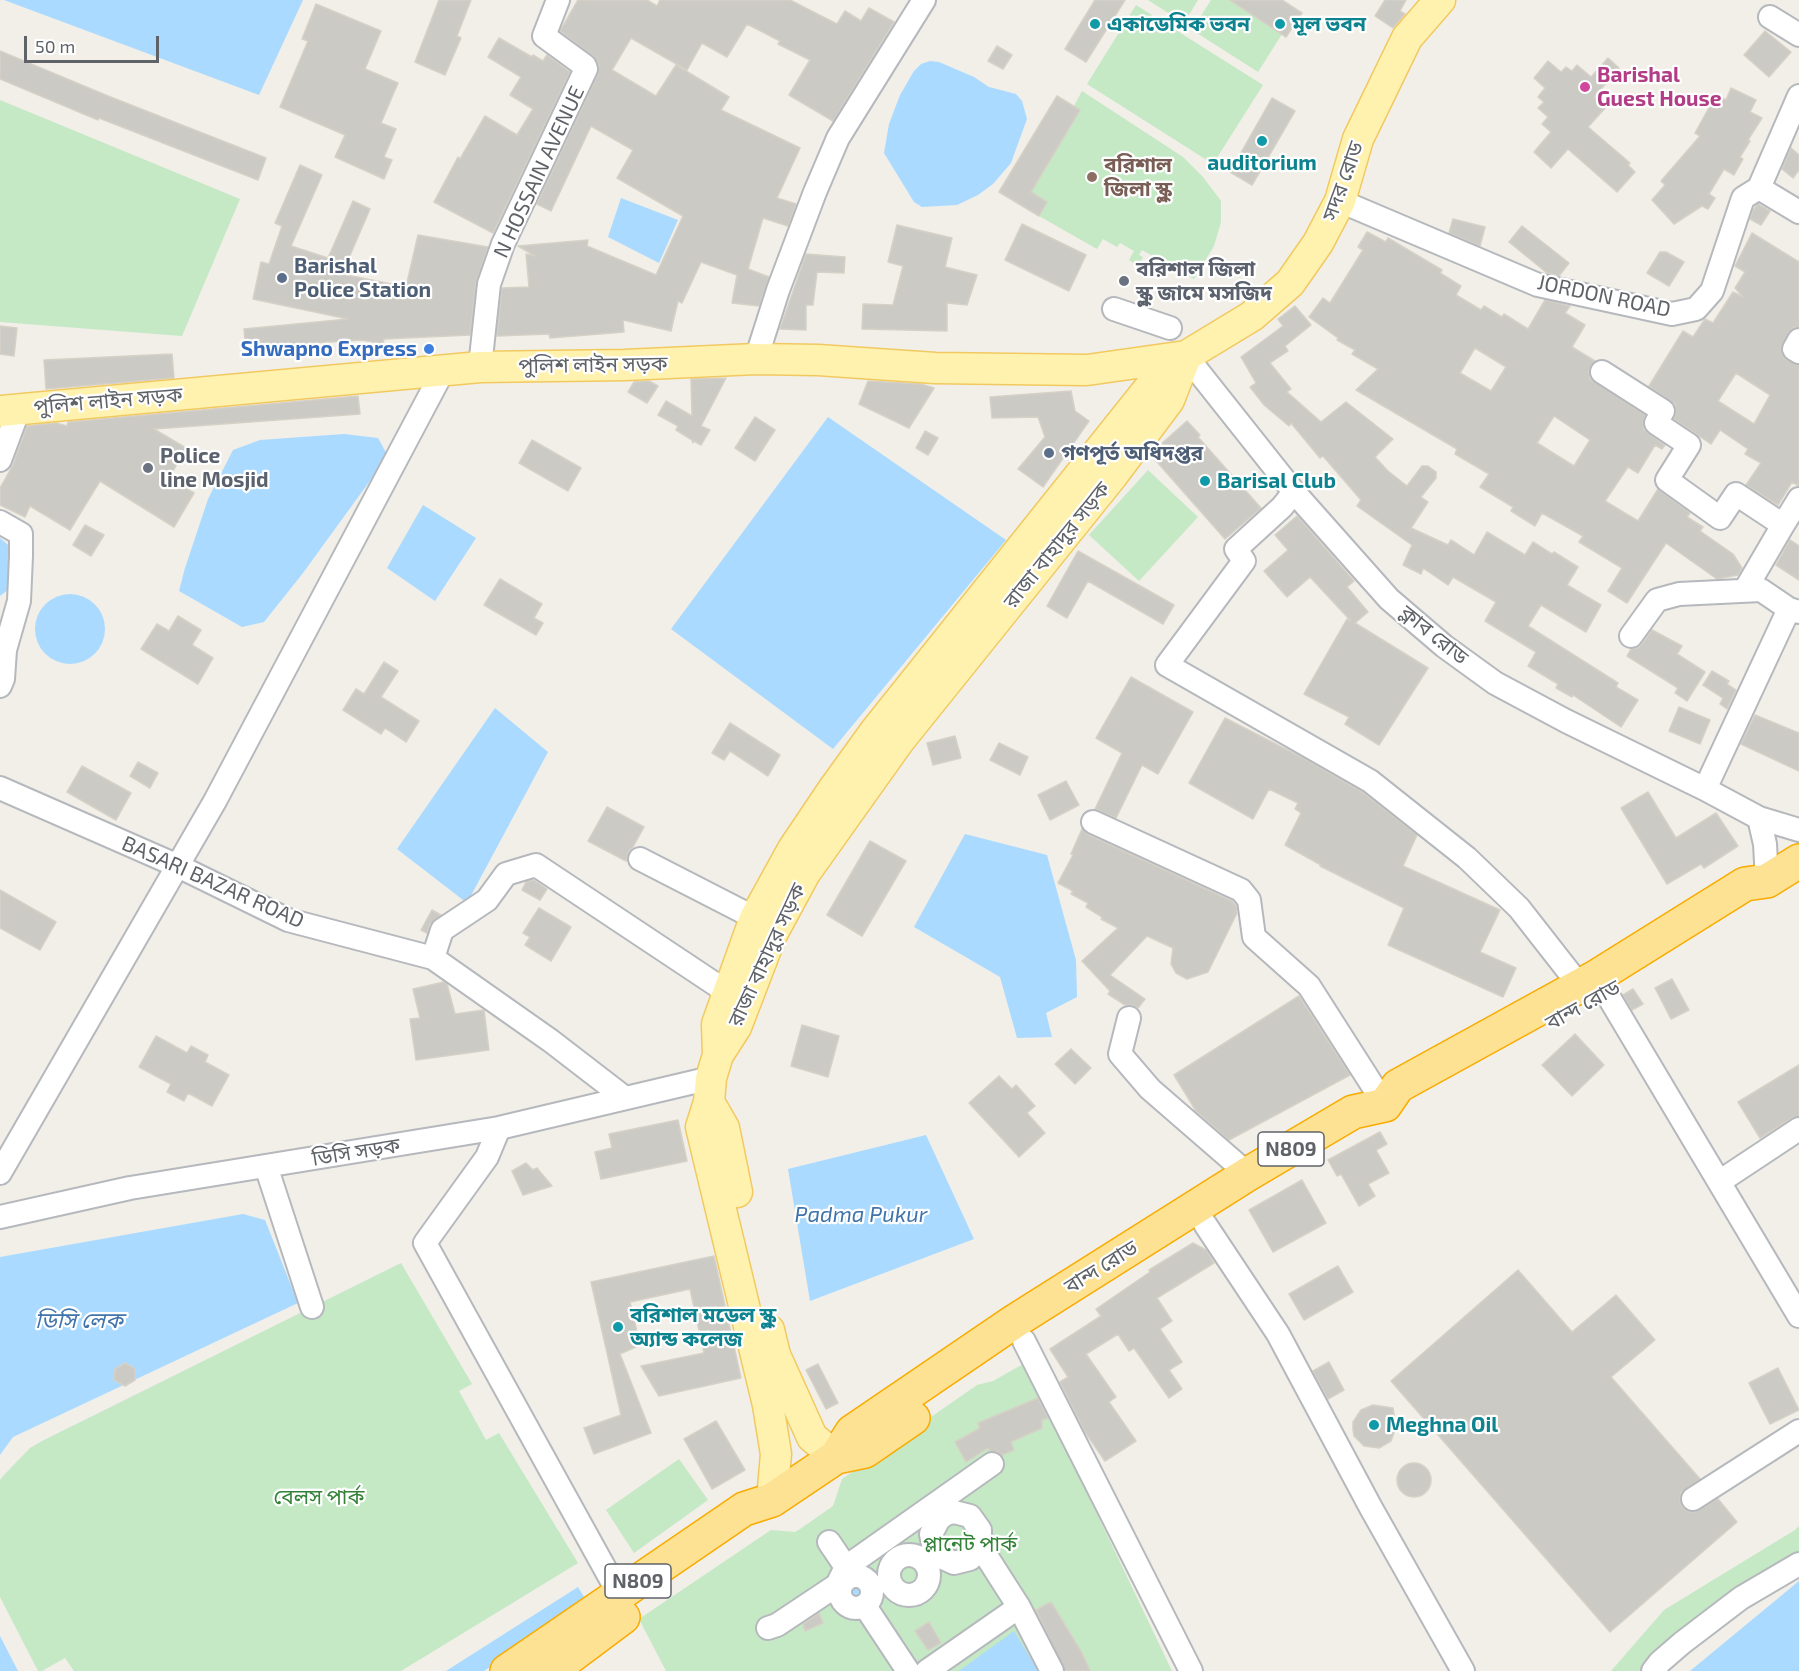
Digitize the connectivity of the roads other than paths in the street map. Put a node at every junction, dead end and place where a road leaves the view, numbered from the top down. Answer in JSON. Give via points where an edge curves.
{"nodes":[{"id":1,"x":558,"y":0,"type":"edge"},
{"id":2,"x":924,"y":0,"type":"edge"},
{"id":3,"x":1440,"y":0,"type":"edge"},
{"id":4,"x":1770,"y":17,"type":"dead end"},
{"id":5,"x":1799,"y":35,"type":"edge"},
{"id":6,"x":1799,"y":96,"type":"edge"},
{"id":7,"x":1759,"y":188,"type":"junction"},
{"id":8,"x":1341,"y":201,"type":"junction"},
{"id":9,"x":1799,"y":212,"type":"edge"},
{"id":10,"x":1114,"y":309,"type":"dead end"},
{"id":11,"x":1174,"y":337,"type":"junction"},
{"id":12,"x":1799,"y":340,"type":"edge"},
{"id":13,"x":1799,"y":352,"type":"edge"},
{"id":14,"x":756,"y":359,"type":"junction"},
{"id":15,"x":480,"y":367,"type":"junction"},
{"id":16,"x":444,"y":369,"type":"junction"},
{"id":17,"x":1602,"y":372,"type":"dead end"},
{"id":18,"x":10,"y":410,"type":"edge"},
{"id":19,"x":0,"y":460,"type":"edge"},
{"id":20,"x":1294,"y":492,"type":"junction"},
{"id":21,"x":1799,"y":499,"type":"edge"},
{"id":22,"x":0,"y":522,"type":"edge"},
{"id":23,"x":1783,"y":525,"type":"junction"},
{"id":24,"x":1745,"y":590,"type":"junction"},
{"id":25,"x":1794,"y":611,"type":"edge"},
{"id":26,"x":1631,"y":636,"type":"dead end"},
{"id":27,"x":0,"y":686,"type":"edge"},
{"id":28,"x":0,"y":788,"type":"edge"},
{"id":29,"x":1705,"y":789,"type":"junction"},
{"id":30,"x":1759,"y":818,"type":"junction"},
{"id":31,"x":1093,"y":822,"type":"dead end"},
{"id":32,"x":1799,"y":830,"type":"edge"},
{"id":33,"x":640,"y":859,"type":"dead end"},
{"id":34,"x":1799,"y":861,"type":"edge"},
{"id":35,"x":178,"y":866,"type":"junction"},
{"id":36,"x":1767,"y":881,"type":"junction"},
{"id":37,"x":755,"y":918,"type":"junction"},
{"id":38,"x":433,"y":958,"type":"junction"},
{"id":39,"x":1593,"y":990,"type":"junction"},
{"id":40,"x":727,"y":992,"type":"junction"},
{"id":41,"x":1129,"y":1018,"type":"dead end"},
{"id":42,"x":713,"y":1078,"type":"junction"},
{"id":43,"x":625,"y":1098,"type":"junction"},
{"id":44,"x":1385,"y":1105,"type":"junction"},
{"id":45,"x":499,"y":1128,"type":"junction"},
{"id":46,"x":1799,"y":1129,"type":"edge"},
{"id":47,"x":266,"y":1166,"type":"junction"},
{"id":48,"x":0,"y":1173,"type":"edge"},
{"id":49,"x":1248,"y":1174,"type":"junction"},
{"id":50,"x":1719,"y":1182,"type":"junction"},
{"id":51,"x":0,"y":1217,"type":"edge"},
{"id":52,"x":1205,"y":1224,"type":"junction"},
{"id":53,"x":312,"y":1307,"type":"dead end"},
{"id":54,"x":1799,"y":1316,"type":"edge"},
{"id":55,"x":1024,"y":1341,"type":"junction"},
{"id":56,"x":1799,"y":1431,"type":"edge"},
{"id":57,"x":836,"y":1457,"type":"junction"},
{"id":58,"x":992,"y":1464,"type":"dead end"},
{"id":59,"x":1693,"y":1499,"type":"dead end"},
{"id":60,"x":772,"y":1500,"type":"junction"},
{"id":61,"x":884,"y":1539,"type":"junction"},
{"id":62,"x":829,"y":1542,"type":"dead end"},
{"id":63,"x":980,"y":1546,"type":"junction"},
{"id":64,"x":897,"y":1558,"type":"junction"},
{"id":65,"x":1799,"y":1564,"type":"edge"},
{"id":66,"x":938,"y":1567,"type":"junction"},
{"id":67,"x":844,"y":1579,"type":"junction"},
{"id":68,"x":619,"y":1594,"type":"junction"},
{"id":69,"x":1019,"y":1607,"type":"junction"},
{"id":70,"x":768,"y":1628,"type":"dead end"},
{"id":71,"x":507,"y":1671,"type":"edge"},
{"id":72,"x":551,"y":1671,"type":"edge"},
{"id":73,"x":908,"y":1671,"type":"edge"},
{"id":74,"x":927,"y":1671,"type":"edge"},
{"id":75,"x":1053,"y":1671,"type":"edge"},
{"id":76,"x":1191,"y":1671,"type":"edge"},
{"id":77,"x":1463,"y":1671,"type":"edge"},
{"id":78,"x":1653,"y":1671,"type":"edge"}],
"edges":[{"from":1,"to":15,"type":"street","name":"N HOSSAIN AVENUE","via":[[544,36],[586,69],[502,244],[489,284]]},
{"from":2,"to":14,"type":"street","via":[[838,138],[778,290]]},
{"from":3,"to":8,"type":"main road","name":"সদর রোড","via":[[1404,44],[1358,139]]},
{"from":4,"to":5,"type":"street"},
{"from":6,"to":7,"type":"street"},
{"from":7,"to":8,"type":"street","name":"JORDON ROAD","via":[[1743,198],[1712,291],[1696,309],[1672,314],[1538,285]]},
{"from":7,"to":9,"type":"street"},
{"from":8,"to":11,"type":"main road","name":"সদর রোড","via":[[1290,283],[1252,316]]},
{"from":10,"to":11,"type":"street"},
{"from":11,"to":14,"type":"main road","name":"পুলিশ লাইন সড়ক","via":[[1087,370],[935,368]]},
{"from":11,"to":20,"type":"street","name":"ক্লাব রোড"},
{"from":11,"to":37,"type":"main road","name":"রাজা বাহাদুর সড়ক","via":[[1150,387],[876,729],[793,849]]},
{"from":11,"to":42,"type":"main road","name":"রাজা বাহাদুর সড়ক","via":[[1169,400],[899,741],[805,873],[771,936]]},
{"from":12,"to":13,"type":"street","via":[[1794,349]]},
{"from":14,"to":15,"type":"main road","name":"পুলিশ লাইন সড়ক"},
{"from":15,"to":16,"type":"main road","name":"পুলিশ লাইন সড়ক"},
{"from":16,"to":18,"type":"main road","name":"পুলিশ লাইন সড়ক"},
{"from":16,"to":35,"type":"street"},
{"from":17,"to":23,"type":"street","via":[[1663,411],[1656,423],[1689,445],[1667,480],[1720,518],[1736,494]]},
{"from":18,"to":19,"type":"street"},
{"from":20,"to":29,"type":"street","name":"ক্লাব রোড","via":[[1389,599],[1495,683]]},
{"from":20,"to":39,"type":"street","via":[[1236,549],[1244,561],[1167,664],[1370,781],[1467,858]]},
{"from":21,"to":23,"type":"street"},
{"from":22,"to":27,"type":"street","via":[[21,534],[18,601]]},
{"from":23,"to":24,"type":"street"},
{"from":24,"to":25,"type":"street","via":[[1761,590]]},
{"from":24,"to":26,"type":"street","via":[[1679,594],[1657,600]]},
{"from":25,"to":29,"type":"street"},
{"from":28,"to":35,"type":"street","name":"BASARI BAZAR ROAD"},
{"from":29,"to":30,"type":"street","name":"ক্লাব রোড"},
{"from":30,"to":32,"type":"street","name":"ক্লাব রোড"},
{"from":30,"to":36,"type":"street"},
{"from":31,"to":44,"type":"street","via":[[1241,890],[1249,900],[1254,937],[1309,986]]},
{"from":33,"to":37,"type":"street"},
{"from":34,"to":36,"type":"highway","name":"বান্দ রোড","number":"N809"},
{"from":35,"to":38,"type":"street","name":"BASARI BAZAR ROAD","via":[[288,920]]},
{"from":35,"to":48,"type":"street"},
{"from":36,"to":39,"type":"highway","name":"বান্দ রোড","number":"N809","via":[[1745,884]]},
{"from":37,"to":40,"type":"main road","name":"রাজা বাহাদুর সড়ক"},
{"from":38,"to":40,"type":"street","via":[[442,930],[487,900],[506,874],[536,865]]},
{"from":38,"to":43,"type":"street"},
{"from":39,"to":44,"type":"highway","name":"বান্দ রোড","number":"N809","via":[[1398,1086]]},
{"from":39,"to":50,"type":"street"},
{"from":40,"to":42,"type":"main road","name":"রাজা বাহাদুর সড়ক","via":[[717,1024]]},
{"from":41,"to":49,"type":"street","via":[[1120,1054],[1150,1089]]},
{"from":42,"to":43,"type":"street","name":"ডিসি সড়ক"},
{"from":42,"to":57,"type":"main road","name":"রাজা বাহাদুর সড়ক","via":[[775,1355],[812,1437]]},
{"from":42,"to":60,"type":"main road","name":"রাজা বাহাদুর সড়ক","via":[[701,1127],[768,1405],[776,1454]]},
{"from":43,"to":45,"type":"street","name":"ডিসি সড়ক"},
{"from":44,"to":49,"type":"highway","name":"বান্দ রোড","number":"N809","via":[[1353,1112]]},
{"from":44,"to":52,"type":"highway","name":"বান্দ রোড","number":"N809","via":[[1363,1130]]},
{"from":45,"to":47,"type":"street","name":"ডিসি সড়ক"},
{"from":45,"to":68,"type":"street","via":[[487,1157],[424,1243]]},
{"from":46,"to":50,"type":"street"},
{"from":47,"to":51,"type":"street","name":"ডিসি সড়ক","via":[[130,1188]]},
{"from":47,"to":53,"type":"street"},
{"from":49,"to":57,"type":"highway","name":"বান্দ রোড","number":"N809","via":[[1015,1321],[852,1432]]},
{"from":50,"to":54,"type":"street"},
{"from":52,"to":55,"type":"highway","name":"বান্দ রোড","number":"N809"},
{"from":52,"to":77,"type":"street","via":[[1278,1334]]},
{"from":55,"to":57,"type":"highway","name":"বান্দ রোড","number":"N809","via":[[865,1451]]},
{"from":55,"to":76,"type":"street"},
{"from":56,"to":59,"type":"street"},
{"from":57,"to":60,"type":"highway","name":"বান্দ রোড","number":"N809"},
{"from":58,"to":61,"type":"street"},
{"from":60,"to":68,"type":"highway","name":"বান্দ রোড","number":"N809","via":[[744,1509]]},
{"from":60,"to":72,"type":"highway","name":"বান্দ রোড","number":"N809","via":[[757,1522]]},
{"from":61,"to":64,"type":"street"},
{"from":61,"to":67,"type":"street"},
{"from":62,"to":67,"type":"street"},
{"from":63,"to":66,"type":"street","via":[[970,1559]]},
{"from":63,"to":66,"type":"street","via":[[980,1530],[970,1516],[946,1514],[934,1526],[931,1542],[939,1557]]},
{"from":63,"to":69,"type":"street"},
{"from":64,"to":66,"type":"street","via":[[906,1554]]},
{"from":64,"to":66,"type":"street","via":[[890,1565],[889,1579],[903,1594],[922,1590]]},
{"from":65,"to":78,"type":"street","via":[[1741,1598],[1682,1643]]},
{"from":67,"to":70,"type":"street"},
{"from":67,"to":73,"type":"street","via":[[863,1578],[871,1586],[871,1597],[865,1606]]},
{"from":68,"to":71,"type":"highway","name":"বান্দ রোড","number":"N809"},
{"from":69,"to":74,"type":"street"},
{"from":69,"to":75,"type":"street"}]}
